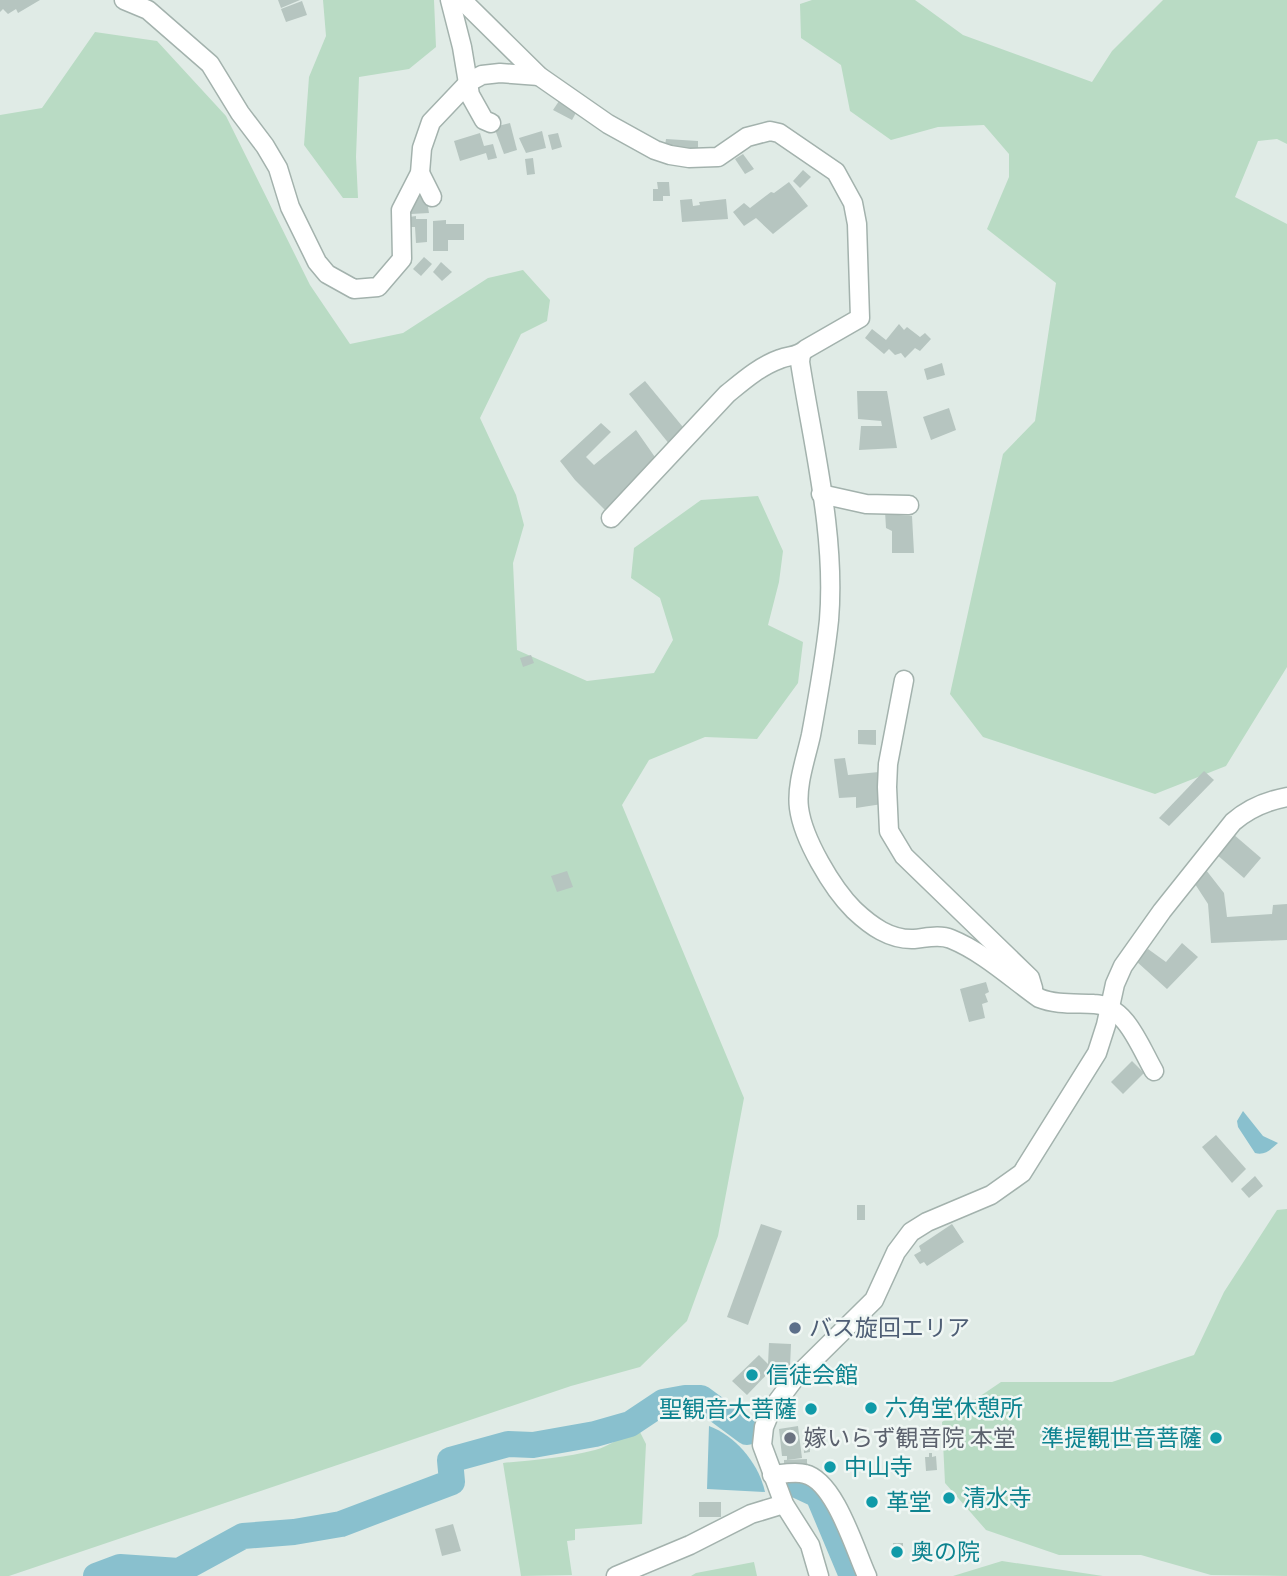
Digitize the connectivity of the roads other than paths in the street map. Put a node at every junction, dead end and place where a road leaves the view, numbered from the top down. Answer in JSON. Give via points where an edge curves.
{"nodes":[{"id":1,"x":124,"y":0,"type":"edge"},
{"id":2,"x":450,"y":0,"type":"edge"},
{"id":3,"x":462,"y":0,"type":"edge"},
{"id":4,"x":539,"y":76,"type":"junction"},
{"id":5,"x":469,"y":82,"type":"junction"},
{"id":6,"x":491,"y":123,"type":"dead end"},
{"id":7,"x":420,"y":173,"type":"junction"},
{"id":8,"x":432,"y":197,"type":"dead end"},
{"id":9,"x":801,"y":354,"type":"junction"},
{"id":10,"x":821,"y":494,"type":"junction"},
{"id":11,"x":909,"y":505,"type":"dead end"},
{"id":12,"x":611,"y":518,"type":"dead end"},
{"id":13,"x":904,"y":680,"type":"dead end"},
{"id":14,"x":1287,"y":797,"type":"edge"},
{"id":15,"x":1034,"y":995,"type":"junction"},
{"id":16,"x":1111,"y":1007,"type":"junction"},
{"id":17,"x":1154,"y":1071,"type":"dead end"},
{"id":18,"x":772,"y":1475,"type":"junction"},
{"id":19,"x":784,"y":1504,"type":"junction"},
{"id":20,"x":616,"y":1576,"type":"edge"},
{"id":21,"x":819,"y":1576,"type":"edge"},
{"id":22,"x":867,"y":1576,"type":"edge"}],
"edges":[{"from":1,"to":7,"type":"street","via":[[148,10],[211,64],[272,157],[317,261],[338,282],[354,289],[378,287],[402,259],[401,210]]},
{"from":2,"to":5,"type":"street"},
{"from":3,"to":4,"type":"street"},
{"from":4,"to":5,"type":"street","via":[[491,74]]},
{"from":4,"to":9,"type":"street","via":[[635,141],[670,155],[718,157],[747,137],[769,131],[787,137],[836,172],[855,212],[860,318]]},
{"from":5,"to":6,"type":"street","via":[[480,115]]},
{"from":5,"to":7,"type":"street","via":[[431,122]]},
{"from":7,"to":8,"type":"street"},
{"from":9,"to":10,"type":"street"},
{"from":9,"to":12,"type":"street","via":[[780,359],[727,394]]},
{"from":10,"to":11,"type":"street","via":[[866,505]]},
{"from":10,"to":15,"type":"street","via":[[830,597],[821,683],[798,795],[805,836],[852,908],[872,925],[902,939],[949,938]]},
{"from":13,"to":15,"type":"street","via":[[888,764],[891,837],[904,856],[1030,978]]},
{"from":14,"to":16,"type":"street","via":[[1242,813],[1217,839],[1123,966]]},
{"from":15,"to":16,"type":"street","via":[[1048,1002]]},
{"from":16,"to":17,"type":"street","via":[[1128,1026]]},
{"from":16,"to":18,"type":"street","via":[[1097,1054],[1023,1173],[991,1195],[911,1232],[896,1252],[874,1300],[781,1395],[763,1434],[762,1446]]},
{"from":18,"to":19,"type":"street"},
{"from":18,"to":22,"type":"street","via":[[805,1474],[818,1480],[831,1495]]},
{"from":19,"to":20,"type":"street","via":[[751,1514],[703,1540]]},
{"from":19,"to":21,"type":"street","via":[[806,1537]]}]}
